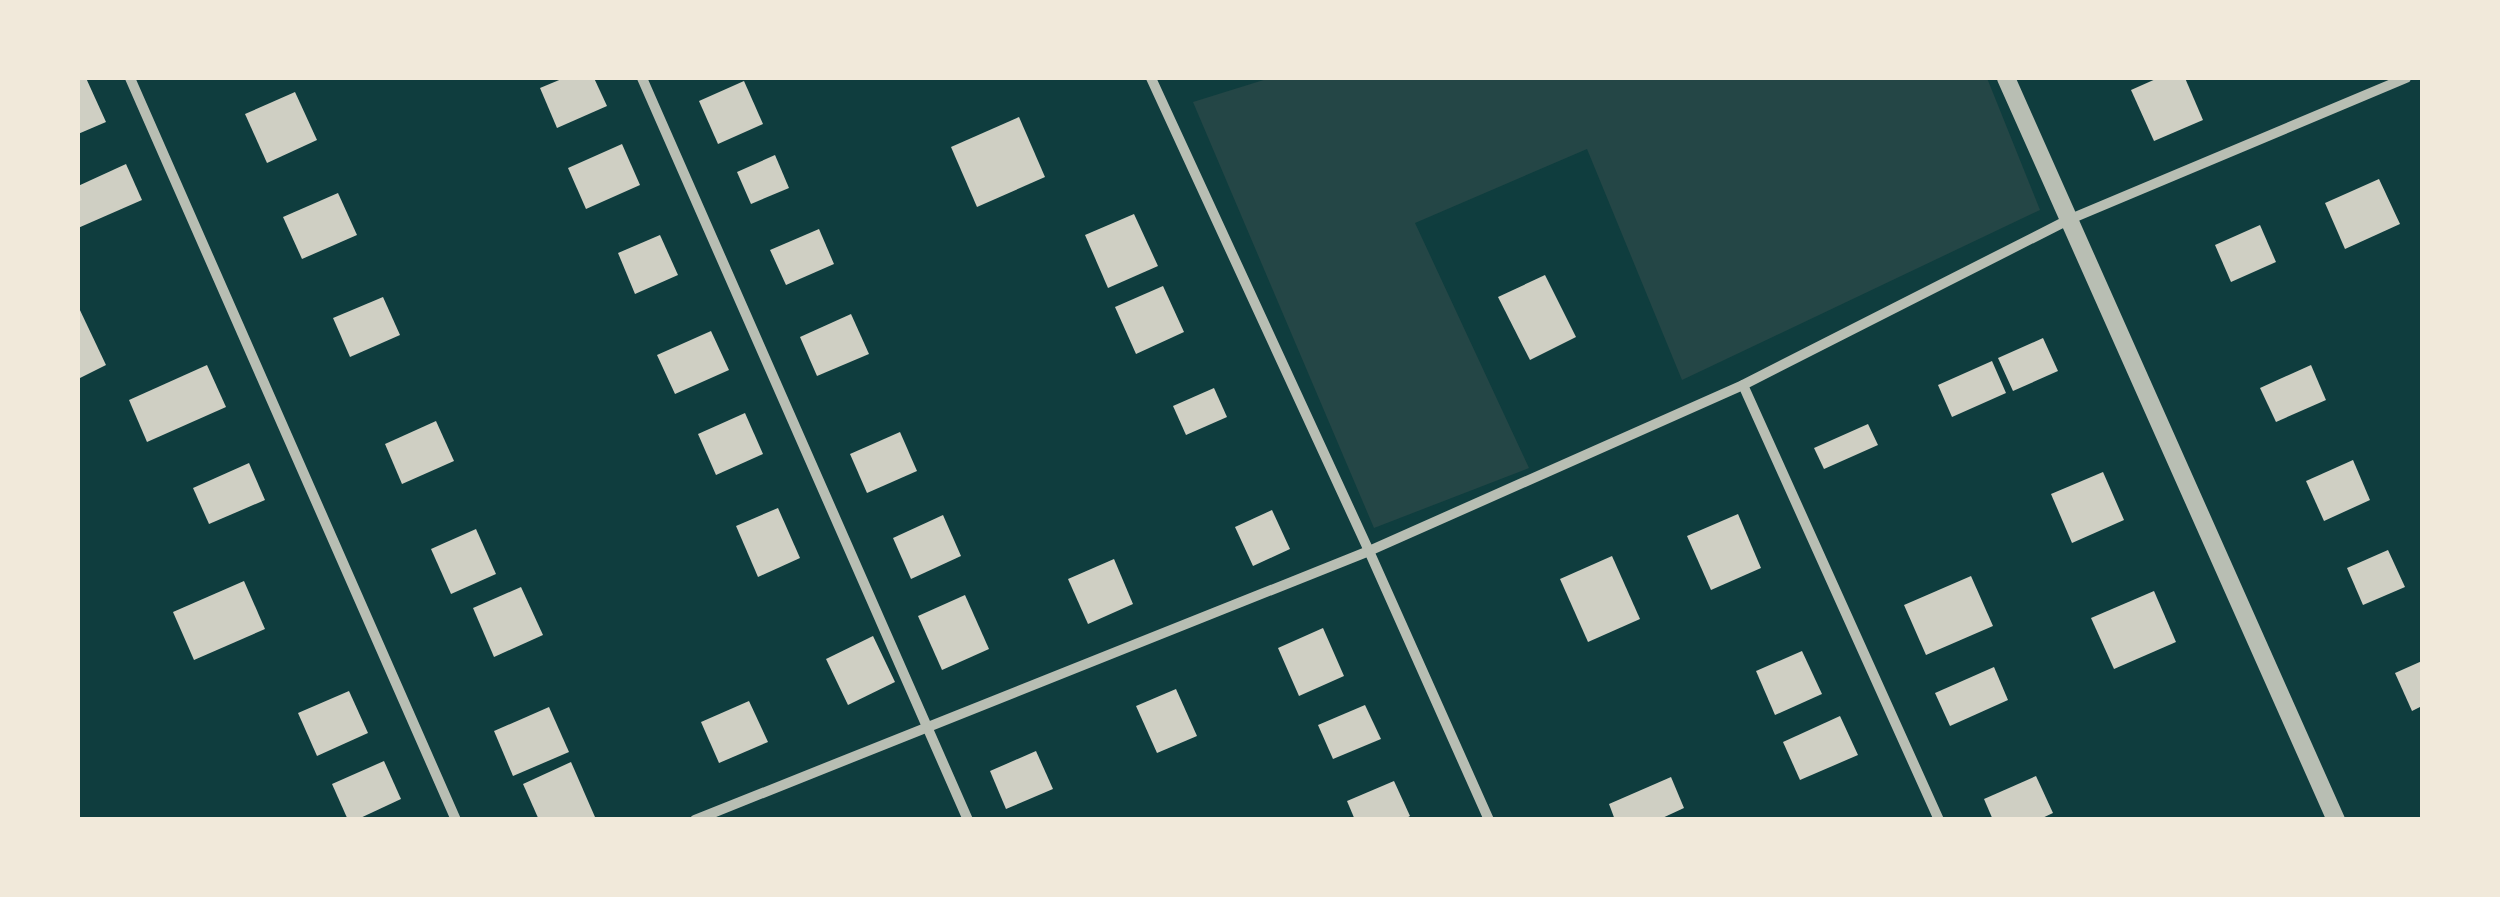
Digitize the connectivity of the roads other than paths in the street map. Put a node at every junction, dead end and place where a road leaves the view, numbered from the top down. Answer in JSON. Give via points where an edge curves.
{"nodes":[{"id":1,"x":130,"y":78,"type":"edge"},
{"id":2,"x":642,"y":78,"type":"edge"},
{"id":3,"x":1152,"y":78,"type":"edge"},
{"id":4,"x":2006,"y":78,"type":"edge"},
{"id":5,"x":2406,"y":78,"type":"edge"},
{"id":6,"x":2068,"y":220,"type":"junction"},
{"id":7,"x":1743,"y":385,"type":"junction"},
{"id":8,"x":1369,"y":550,"type":"junction"},
{"id":9,"x":929,"y":726,"type":"junction"},
{"id":10,"x":456,"y":820,"type":"edge"},
{"id":11,"x":695,"y":820,"type":"edge"},
{"id":12,"x":968,"y":820,"type":"edge"},
{"id":13,"x":1489,"y":820,"type":"edge"},
{"id":14,"x":1939,"y":820,"type":"edge"},
{"id":15,"x":2336,"y":820,"type":"edge"}],
"edges":[{"from":1,"to":10,"type":"street"},
{"from":2,"to":9,"type":"street"},
{"from":3,"to":8,"type":"street"},
{"from":4,"to":6,"type":"street"},
{"from":5,"to":6,"type":"street"},
{"from":6,"to":7,"type":"street"},
{"from":6,"to":15,"type":"street"},
{"from":7,"to":8,"type":"street"},
{"from":7,"to":14,"type":"street"},
{"from":8,"to":9,"type":"street"},
{"from":8,"to":13,"type":"street"},
{"from":9,"to":11,"type":"street"},
{"from":9,"to":12,"type":"street"}]}
